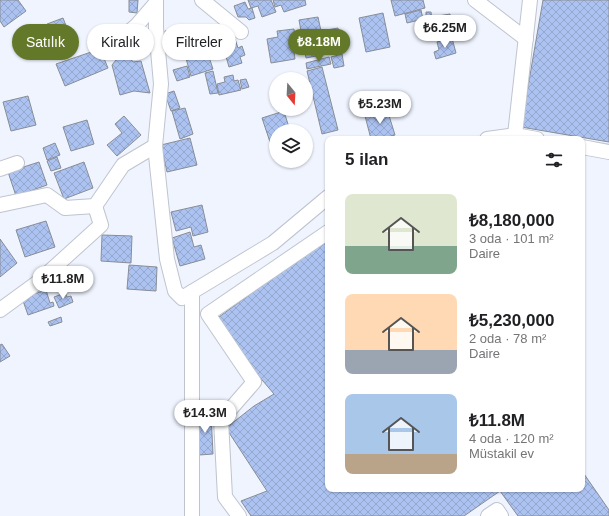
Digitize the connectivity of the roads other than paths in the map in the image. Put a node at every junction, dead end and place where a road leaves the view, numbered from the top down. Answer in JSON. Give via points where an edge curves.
{"nodes":[{"id":1,"x":202,"y":0,"type":"edge"},
{"id":2,"x":476,"y":0,"type":"edge"},
{"id":3,"x":530,"y":0,"type":"edge"},
{"id":4,"x":156,"y":1,"type":"edge"},
{"id":5,"x":138,"y":24,"type":"edge"},
{"id":6,"x":241,"y":32,"type":"dead end"},
{"id":7,"x":526,"y":39,"type":"junction"},
{"id":8,"x":515,"y":135,"type":"junction"},
{"id":9,"x":508,"y":136,"type":"edge"},
{"id":10,"x":521,"y":136,"type":"edge"},
{"id":11,"x":155,"y":146,"type":"junction"},
{"id":12,"x":585,"y":148,"type":"edge"},
{"id":13,"x":609,"y":152,"type":"edge"},
{"id":14,"x":17,"y":163,"type":"dead end"},
{"id":15,"x":0,"y":169,"type":"edge"},
{"id":16,"x":325,"y":200,"type":"edge"},
{"id":17,"x":0,"y":205,"type":"edge"},
{"id":18,"x":94,"y":206,"type":"junction"},
{"id":19,"x":325,"y":234,"type":"edge"},
{"id":20,"x":192,"y":292,"type":"junction"},
{"id":21,"x":0,"y":310,"type":"edge"},
{"id":22,"x":192,"y":516,"type":"edge"},
{"id":23,"x":239,"y":516,"type":"edge"},
{"id":24,"x":488,"y":516,"type":"edge"},
{"id":25,"x":501,"y":516,"type":"edge"}],
"edges":[{"from":1,"to":6,"type":"street"},
{"from":2,"to":7,"type":"street"},
{"from":3,"to":7,"type":"street"},
{"from":4,"to":5,"type":"street"},
{"from":4,"to":11,"type":"street","via":[[160,84]]},
{"from":7,"to":8,"type":"street"},
{"from":8,"to":9,"type":"street"},
{"from":8,"to":10,"type":"street"},
{"from":11,"to":18,"type":"street","via":[[123,165]]},
{"from":11,"to":20,"type":"street","via":[[168,265],[175,291],[182,298]]},
{"from":12,"to":13,"type":"street"},
{"from":14,"to":15,"type":"street"},
{"from":16,"to":20,"type":"street","via":[[273,243]]},
{"from":17,"to":18,"type":"street","via":[[47,195],[65,208]]},
{"from":18,"to":21,"type":"street","via":[[102,225],[36,283]]},
{"from":19,"to":23,"type":"street","via":[[208,314],[254,382],[220,420],[225,497]]},
{"from":20,"to":22,"type":"street"},
{"from":24,"to":25,"type":"street","via":[[497,510]]}]}
